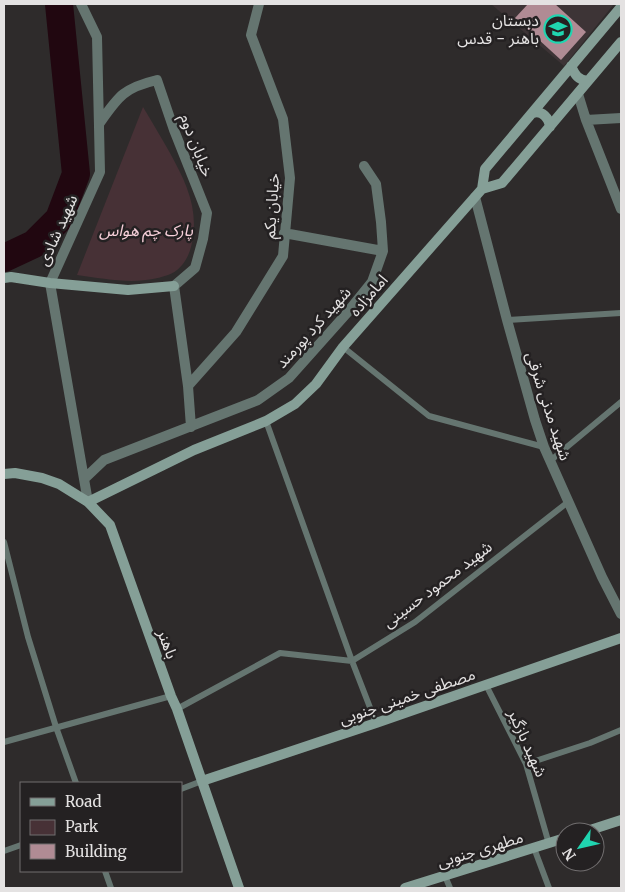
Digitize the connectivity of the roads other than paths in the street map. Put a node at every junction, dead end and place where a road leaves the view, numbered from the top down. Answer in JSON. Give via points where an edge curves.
{"nodes":[{"id":1,"x":81,"y":4,"type":"edge"},
{"id":2,"x":259,"y":4,"type":"edge"},
{"id":3,"x":621,"y":7,"type":"edge"},
{"id":4,"x":621,"y":42,"type":"edge"},
{"id":5,"x":571,"y":66,"type":"junction"},
{"id":6,"x":588,"y":81,"type":"junction"},
{"id":7,"x":578,"y":94,"type":"junction"},
{"id":8,"x":533,"y":113,"type":"junction"},
{"id":9,"x":621,"y":118,"type":"edge"},
{"id":10,"x":586,"y":120,"type":"junction"},
{"id":11,"x":99,"y":124,"type":"junction"},
{"id":12,"x":550,"y":127,"type":"junction"},
{"id":13,"x":364,"y":166,"type":"dead end"},
{"id":14,"x":478,"y":193,"type":"junction"},
{"id":15,"x":621,"y":209,"type":"edge"},
{"id":16,"x":284,"y":233,"type":"junction"},
{"id":17,"x":383,"y":251,"type":"junction"},
{"id":18,"x":4,"y":278,"type":"edge"},
{"id":19,"x":50,"y":283,"type":"junction"},
{"id":20,"x":174,"y":286,"type":"junction"},
{"id":21,"x":621,"y":313,"type":"edge"},
{"id":22,"x":507,"y":320,"type":"junction"},
{"id":23,"x":342,"y":347,"type":"junction"},
{"id":24,"x":188,"y":386,"type":"junction"},
{"id":25,"x":621,"y":402,"type":"edge"},
{"id":26,"x":266,"y":421,"type":"junction"},
{"id":27,"x":190,"y":427,"type":"junction"},
{"id":28,"x":544,"y":447,"type":"junction"},
{"id":29,"x":550,"y":462,"type":"junction"},
{"id":30,"x":4,"y":474,"type":"edge"},
{"id":31,"x":84,"y":479,"type":"junction"},
{"id":32,"x":88,"y":502,"type":"junction"},
{"id":33,"x":568,"y":502,"type":"junction"},
{"id":34,"x":4,"y":542,"type":"edge"},
{"id":35,"x":621,"y":614,"type":"edge"},
{"id":36,"x":621,"y":638,"type":"edge"},
{"id":37,"x":352,"y":660,"type":"junction"},
{"id":38,"x":486,"y":684,"type":"junction"},
{"id":39,"x":171,"y":696,"type":"junction"},
{"id":40,"x":177,"y":709,"type":"junction"},
{"id":41,"x":376,"y":723,"type":"junction"},
{"id":42,"x":56,"y":727,"type":"junction"},
{"id":43,"x":621,"y":730,"type":"edge"},
{"id":44,"x":4,"y":742,"type":"edge"},
{"id":45,"x":526,"y":764,"type":"junction"},
{"id":46,"x":202,"y":781,"type":"junction"},
{"id":47,"x":76,"y":782,"type":"edge"},
{"id":48,"x":182,"y":789,"type":"edge"},
{"id":49,"x":621,"y":820,"type":"edge"},
{"id":50,"x":605,"y":825,"type":"edge"},
{"id":51,"x":555,"y":842,"type":"edge"},
{"id":52,"x":549,"y":844,"type":"junction"},
{"id":53,"x":20,"y":845,"type":"edge"},
{"id":54,"x":534,"y":848,"type":"junction"},
{"id":55,"x":4,"y":851,"type":"edge"},
{"id":56,"x":105,"y":872,"type":"edge"},
{"id":57,"x":445,"y":876,"type":"junction"},
{"id":58,"x":111,"y":888,"type":"edge"},
{"id":59,"x":240,"y":888,"type":"edge"},
{"id":60,"x":405,"y":888,"type":"edge"},
{"id":61,"x":450,"y":888,"type":"edge"},
{"id":62,"x":549,"y":888,"type":"edge"}],
"edges":[{"from":1,"to":11,"type":"street","name":"شهید شادی","via":[[98,37]]},
{"from":2,"to":16,"type":"street","name":"خیابان یکم","via":[[251,35],[283,119],[290,178]]},
{"from":3,"to":5,"type":"street"},
{"from":4,"to":6,"type":"street","name":"امامزاده"},
{"from":5,"to":6,"type":"street","via":[[577,77]]},
{"from":5,"to":8,"type":"street"},
{"from":6,"to":7,"type":"street","name":"امامزاده"},
{"from":7,"to":10,"type":"street"},
{"from":7,"to":12,"type":"street","name":"امامزاده"},
{"from":8,"to":12,"type":"street","via":[[540,112],[545,116]]},
{"from":8,"to":14,"type":"street","via":[[485,169]]},
{"from":9,"to":10,"type":"street"},
{"from":10,"to":15,"type":"street"},
{"from":11,"to":19,"type":"street","name":"شهید شادی","via":[[100,172]]},
{"from":11,"to":20,"type":"street","name":"خیابان دوم","via":[[123,94],[140,84],[157,80],[207,213],[195,268]]},
{"from":12,"to":14,"type":"street","name":"امامزاده","via":[[502,183]]},
{"from":13,"to":17,"type":"street","name":"شهید کرد پورمند","via":[[376,184]]},
{"from":14,"to":22,"type":"street","name":"شهید مدنی شرقی"},
{"from":14,"to":23,"type":"street","name":"امامزاده"},
{"from":16,"to":17,"type":"street"},
{"from":16,"to":24,"type":"street","name":"خیابان یکم","via":[[283,256],[236,332]]},
{"from":17,"to":27,"type":"street","name":"شهید کرد پورمند","via":[[372,282],[289,378],[258,400]]},
{"from":18,"to":19,"type":"street"},
{"from":19,"to":20,"type":"street","via":[[128,290]]},
{"from":19,"to":31,"type":"street","name":"شهید شادی"},
{"from":20,"to":24,"type":"street"},
{"from":21,"to":22,"type":"lane"},
{"from":22,"to":28,"type":"street","name":"شهید مدنی شرقی"},
{"from":23,"to":26,"type":"street","name":"امامزاده","via":[[316,384],[294,404]]},
{"from":23,"to":28,"type":"lane","via":[[429,416]]},
{"from":24,"to":27,"type":"street"},
{"from":25,"to":29,"type":"lane"},
{"from":26,"to":32,"type":"street","name":"امامزاده","via":[[194,450]]},
{"from":26,"to":37,"type":"lane"},
{"from":27,"to":31,"type":"street","name":"شهید کرد پورمند","via":[[104,460]]},
{"from":28,"to":29,"type":"street","name":"شهید مدنی شرقی"},
{"from":29,"to":33,"type":"street","name":"شهید مدنی شرقی"},
{"from":30,"to":32,"type":"street","name":"باهنر","via":[[42,478],[59,484]]},
{"from":31,"to":32,"type":"street","name":"شهید شادی"},
{"from":32,"to":39,"type":"street","name":"باهنر","via":[[110,525]]},
{"from":33,"to":35,"type":"street","name":"شهید مدنی شرقی"},
{"from":33,"to":37,"type":"lane","name":"شهید محمود حسینی","via":[[415,622]]},
{"from":34,"to":42,"type":"lane","via":[[28,637]]},
{"from":36,"to":38,"type":"street","name":"مصطفی خمینی جنوبی"},
{"from":37,"to":40,"type":"lane","via":[[280,653]]},
{"from":37,"to":41,"type":"lane"},
{"from":38,"to":41,"type":"street","name":"مصطفی خمینی جنوبی"},
{"from":38,"to":45,"type":"lane","name":"شهید بازگیر"},
{"from":39,"to":40,"type":"street","name":"باهنر"},
{"from":39,"to":42,"type":"lane"},
{"from":40,"to":46,"type":"street","name":"باهنر"},
{"from":41,"to":46,"type":"street","name":"مصطفی خمینی جنوبی"},
{"from":42,"to":44,"type":"lane"},
{"from":42,"to":47,"type":"lane"},
{"from":43,"to":45,"type":"lane"},
{"from":45,"to":52,"type":"lane","name":"شهید بازگیر"},
{"from":46,"to":48,"type":"lane"},
{"from":46,"to":59,"type":"street","name":"باهنر"},
{"from":49,"to":50,"type":"street"},
{"from":51,"to":52,"type":"street","name":"مطهری جنوبی"},
{"from":52,"to":54,"type":"street","name":"مطهری جنوبی"},
{"from":53,"to":55,"type":"lane"},
{"from":54,"to":57,"type":"street","name":"مطهری جنوبی"},
{"from":54,"to":62,"type":"lane"},
{"from":56,"to":58,"type":"lane"},
{"from":57,"to":60,"type":"street","name":"مطهری جنوبی"},
{"from":57,"to":61,"type":"lane"}]}
